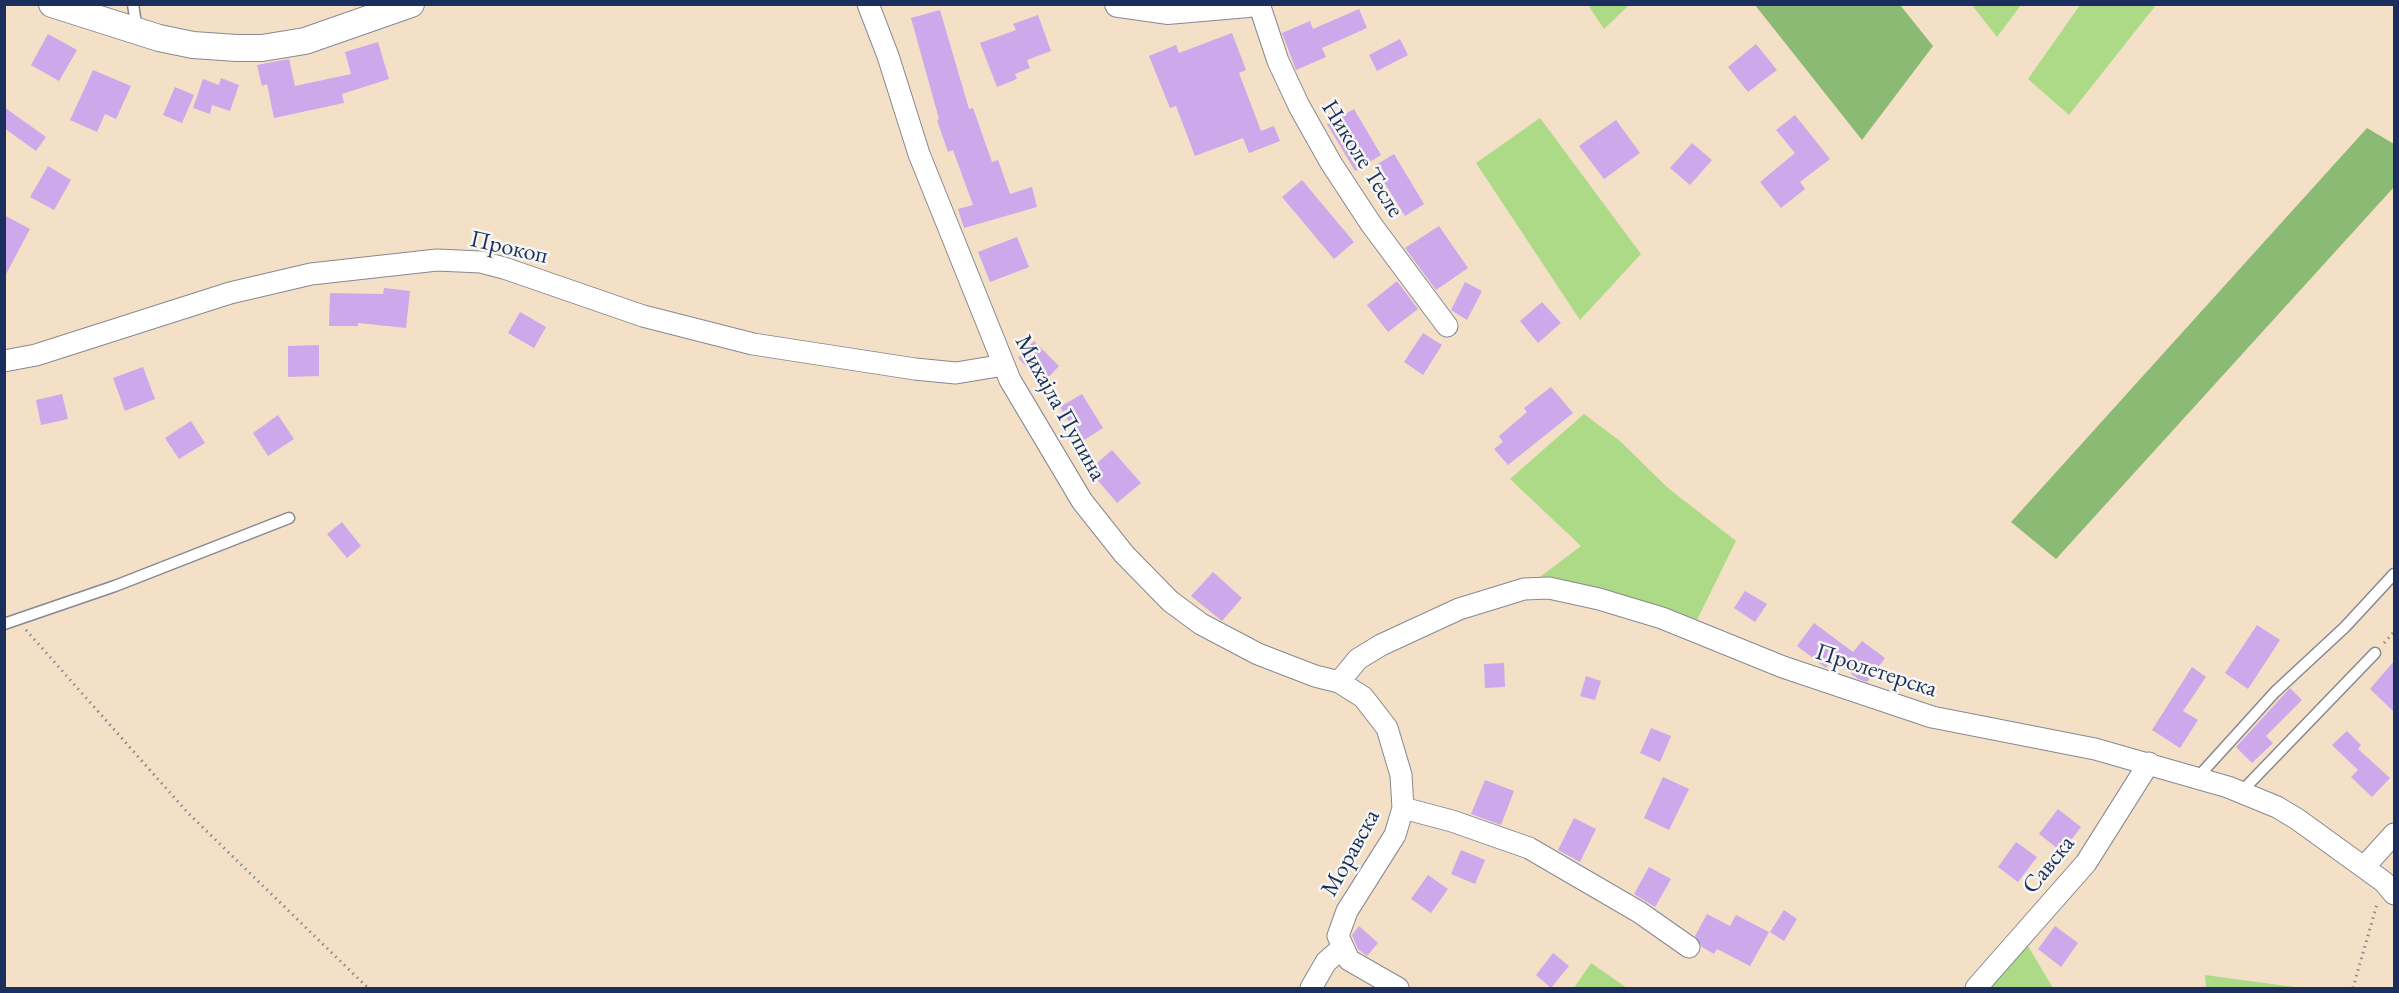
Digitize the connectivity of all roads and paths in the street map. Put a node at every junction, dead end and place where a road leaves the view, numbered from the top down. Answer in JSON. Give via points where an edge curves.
{"nodes":[{"id":1,"x":52,"y":4,"type":"edge"},
{"id":2,"x":134,"y":4,"type":"edge"},
{"id":3,"x":411,"y":4,"type":"edge"},
{"id":4,"x":868,"y":4,"type":"edge"},
{"id":5,"x":1118,"y":4,"type":"edge"},
{"id":6,"x":1248,"y":4,"type":"edge"},
{"id":7,"x":1259,"y":4,"type":"edge"},
{"id":8,"x":137,"y":32,"type":"junction"},
{"id":9,"x":1447,"y":326,"type":"dead end"},
{"id":10,"x":4,"y":361,"type":"edge"},
{"id":11,"x":1004,"y":365,"type":"junction"},
{"id":12,"x":289,"y":518,"type":"dead end"},
{"id":13,"x":2394,"y":573,"type":"edge"},
{"id":14,"x":24,"y":618,"type":"junction"},
{"id":15,"x":4,"y":624,"type":"edge"},
{"id":16,"x":2375,"y":653,"type":"dead end"},
{"id":17,"x":1339,"y":682,"type":"junction"},
{"id":18,"x":2149,"y":763,"type":"junction"},
{"id":19,"x":2198,"y":777,"type":"junction"},
{"id":20,"x":2241,"y":792,"type":"junction"},
{"id":21,"x":1404,"y":808,"type":"junction"},
{"id":22,"x":2394,"y":834,"type":"edge"},
{"id":23,"x":2364,"y":867,"type":"junction"},
{"id":24,"x":2389,"y":888,"type":"edge"},
{"id":25,"x":1689,"y":947,"type":"dead end"},
{"id":26,"x":1342,"y":948,"type":"junction"},
{"id":27,"x":368,"y":988,"type":"edge"},
{"id":28,"x":1311,"y":988,"type":"edge"},
{"id":29,"x":1398,"y":988,"type":"edge"},
{"id":30,"x":1976,"y":988,"type":"edge"},
{"id":31,"x":2353,"y":988,"type":"edge"}],
"edges":[{"from":1,"to":8,"type":"street"},
{"from":2,"to":8,"type":"lane"},
{"from":3,"to":8,"type":"street","via":[[332,33],[262,48],[192,45]]},
{"from":4,"to":11,"type":"street","name":"Михајла Пупина","via":[[919,154]]},
{"from":5,"to":6,"type":"street","via":[[1167,11]]},
{"from":7,"to":9,"type":"street","name":"Николе Тесле","via":[[1278,61],[1331,163]]},
{"from":10,"to":11,"type":"street","name":"Прокоп","via":[[36,356],[230,293],[311,274],[436,261],[481,262],[504,268],[643,316],[753,344],[956,373]]},
{"from":11,"to":17,"type":"street","name":"Михајла Пупина","via":[[1082,501],[1148,582],[1201,624],[1258,654]]},
{"from":12,"to":14,"type":"lane"},
{"from":13,"to":19,"type":"lane","via":[[2345,627],[2275,692]]},
{"from":14,"to":15,"type":"lane"},
{"from":14,"to":27,"type":"path","via":[[26,631],[188,813]]},
{"from":16,"to":20,"type":"lane"},
{"from":17,"to":18,"type":"street","name":"Пролетерска","via":[[1359,659],[1381,645],[1459,609],[1524,589],[1549,588],[1662,618],[1783,667],[1932,717],[2051,739]]},
{"from":17,"to":21,"type":"street","name":"Моравска","via":[[1363,697],[1388,728],[1401,775]]},
{"from":18,"to":19,"type":"street","name":"Пролетерска"},
{"from":18,"to":30,"type":"street","name":"Савска","via":[[2086,863]]},
{"from":19,"to":20,"type":"street","name":"Пролетерска"},
{"from":20,"to":23,"type":"street","name":"Пролетерска","via":[[2297,819]]},
{"from":21,"to":25,"type":"street","via":[[1529,848],[1639,912]]},
{"from":21,"to":26,"type":"street","name":"Моравска","via":[[1395,835],[1347,911],[1338,936]]},
{"from":22,"to":23,"type":"street"},
{"from":23,"to":24,"type":"street","name":"Пролетерска"},
{"from":24,"to":31,"type":"path"},
{"from":26,"to":28,"type":"street","via":[[1326,962]]},
{"from":26,"to":29,"type":"street","via":[[1349,960]]}]}
